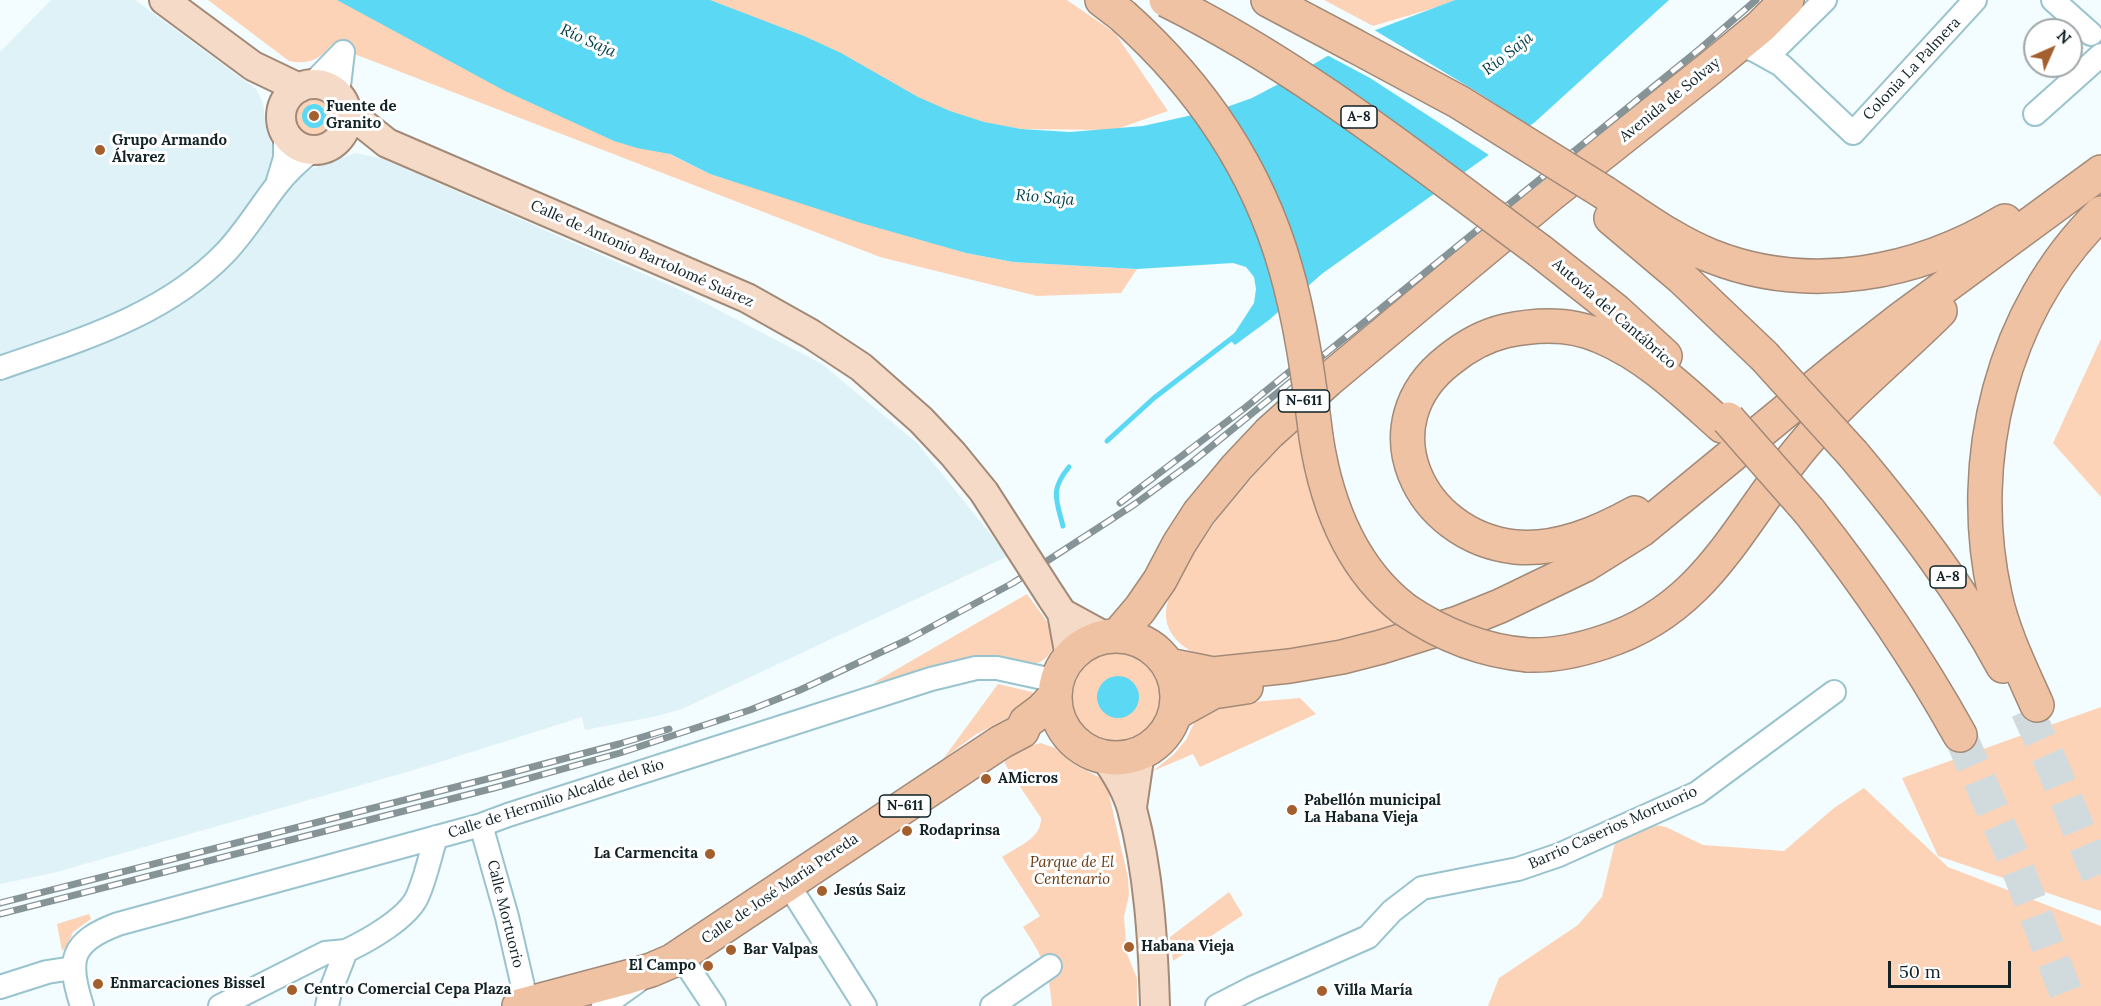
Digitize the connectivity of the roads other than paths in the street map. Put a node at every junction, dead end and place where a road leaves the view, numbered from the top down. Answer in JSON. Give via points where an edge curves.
{"nodes":[{"id":1,"x":164,"y":0,"type":"edge"},
{"id":2,"x":1166,"y":0,"type":"edge"},
{"id":3,"x":1268,"y":0,"type":"edge"},
{"id":4,"x":1787,"y":0,"type":"edge"},
{"id":5,"x":1825,"y":0,"type":"edge"},
{"id":6,"x":1975,"y":0,"type":"edge"},
{"id":7,"x":2053,"y":0,"type":"edge"},
{"id":8,"x":1112,"y":8,"type":"edge"},
{"id":9,"x":2091,"y":34,"type":"dead end"},
{"id":10,"x":1738,"y":45,"type":"junction"},
{"id":11,"x":2101,"y":55,"type":"edge"},
{"id":12,"x":1767,"y":57,"type":"junction"},
{"id":13,"x":311,"y":103,"type":"junction"},
{"id":14,"x":2035,"y":114,"type":"dead end"},
{"id":15,"x":387,"y":143,"type":"junction"},
{"id":16,"x":325,"y":146,"type":"junction"},
{"id":17,"x":2101,"y":161,"type":"edge"},
{"id":18,"x":2101,"y":172,"type":"edge"},
{"id":19,"x":277,"y":184,"type":"junction"},
{"id":20,"x":2101,"y":192,"type":"edge"},
{"id":21,"x":1598,"y":198,"type":"junction"},
{"id":22,"x":2101,"y":213,"type":"edge"},
{"id":23,"x":1946,"y":305,"type":"junction"},
{"id":24,"x":0,"y":368,"type":"edge"},
{"id":25,"x":1728,"y":433,"type":"junction"},
{"id":26,"x":1160,"y":580,"type":"junction"},
{"id":27,"x":1057,"y":605,"type":"junction"},
{"id":28,"x":1111,"y":636,"type":"junction"},
{"id":29,"x":1163,"y":659,"type":"junction"},
{"id":30,"x":1061,"y":678,"type":"junction"},
{"id":31,"x":1834,"y":692,"type":"dead end"},
{"id":32,"x":1174,"y":713,"type":"junction"},
{"id":33,"x":1022,"y":731,"type":"junction"},
{"id":34,"x":1068,"y":734,"type":"junction"},
{"id":35,"x":1960,"y":735,"type":"tunnel mouth"},
{"id":36,"x":1140,"y":753,"type":"junction"},
{"id":37,"x":1104,"y":756,"type":"junction"},
{"id":38,"x":1132,"y":807,"type":"junction"},
{"id":39,"x":482,"y":825,"type":"junction"},
{"id":40,"x":436,"y":837,"type":"junction"},
{"id":41,"x":788,"y":884,"type":"junction"},
{"id":42,"x":346,"y":951,"type":"junction"},
{"id":43,"x":680,"y":955,"type":"junction"},
{"id":44,"x":1050,"y":966,"type":"dead end"},
{"id":45,"x":73,"y":968,"type":"junction"},
{"id":46,"x":651,"y":970,"type":"junction"},
{"id":47,"x":0,"y":987,"type":"edge"},
{"id":48,"x":523,"y":1005,"type":"edge"},
{"id":49,"x":81,"y":1006,"type":"edge"},
{"id":50,"x":220,"y":1006,"type":"edge"},
{"id":51,"x":327,"y":1006,"type":"edge"},
{"id":52,"x":603,"y":1006,"type":"edge"},
{"id":53,"x":714,"y":1006,"type":"edge"},
{"id":54,"x":865,"y":1006,"type":"edge"},
{"id":55,"x":992,"y":1006,"type":"edge"},
{"id":56,"x":1156,"y":1006,"type":"edge"},
{"id":57,"x":1217,"y":1006,"type":"edge"}],
"edges":[{"from":1,"to":13,"type":"main road"},
{"from":2,"to":25,"type":"highway","name":"Autovía del Cantábrico","number":"A-8","bridge":true,"via":[[1256,49],[1320,90],[1540,251],[1646,338]]},
{"from":3,"to":21,"type":"highway","bridge":true,"via":[[1477,113]]},
{"from":4,"to":10,"type":"highway","name":"Avenida de Solvay","number":"N-611"},
{"from":5,"to":12,"type":"street"},
{"from":6,"to":12,"type":"street","name":"Colonia La Palmera","via":[[1853,133],[1781,65]]},
{"from":7,"to":9,"type":"street"},
{"from":8,"to":23,"type":"highway","bridge":true,"via":[[1165,56],[1208,107],[1260,197],[1293,299],[1327,488],[1346,538],[1374,581],[1404,609],[1462,641],[1496,651],[1555,653],[1581,649],[1651,622],[1690,592],[1734,542],[1806,441]]},
{"from":10,"to":12,"type":"street","name":"Colonia La Palmera"},
{"from":10,"to":26,"type":"highway","name":"Avenida de Solvay","number":"N-611","via":[[1328,380],[1251,452],[1199,513]]},
{"from":11,"to":14,"type":"street"},
{"from":13,"to":15,"type":"main road","name":"Calle de Antonio Bartolomé Suárez"},
{"from":13,"to":16,"type":"main road","via":[[346,127]]},
{"from":13,"to":16,"type":"main road","via":[[297,146]]},
{"from":13,"to":19,"type":"street"},
{"from":15,"to":16,"type":"main road","name":"Calle de Antonio Bartolomé Suárez"},
{"from":15,"to":27,"type":"main road","name":"Calle de Antonio Bartolomé Suárez","bridge":true,"via":[[747,298],[861,368],[914,413],[953,454],[984,492]]},
{"from":16,"to":19,"type":"street","via":[[298,162]]},
{"from":17,"to":21,"type":"highway","via":[[1974,238],[1902,266],[1853,276],[1800,277],[1735,265],[1691,248]]},
{"from":18,"to":25,"type":"highway","via":[[1875,339]]},
{"from":19,"to":24,"type":"street","via":[[235,242],[201,276],[172,297],[122,322]]},
{"from":20,"to":23,"type":"highway"},
{"from":21,"to":22,"type":"highway","number":"A-8","bridge":true,"via":[[1764,356],[1853,454],[1957,590],[2032,707],[1995,596],[1986,532],[1988,451],[2000,386],[2026,317],[2064,254]]},
{"from":23,"to":32,"type":"highway","via":[[1908,330],[1673,520],[1573,586],[1473,634],[1420,651],[1308,679],[1213,693]]},
{"from":25,"to":25,"type":"highway","via":[[1648,506],[1600,532],[1556,544],[1514,547],[1471,535],[1440,514],[1419,484],[1409,447],[1409,425],[1418,395],[1441,366],[1468,346],[1497,333],[1543,326],[1577,328],[1623,347],[1658,370]]},
{"from":25,"to":29,"type":"highway","via":[[1691,490],[1641,530],[1605,554],[1458,623],[1342,657],[1279,668],[1213,674]]},
{"from":25,"to":35,"type":"highway","name":"Autovía del Cantábrico","number":"A-8","bridge":true,"via":[[1809,511],[1849,563]]},
{"from":26,"to":28,"type":"highway","number":"N-611","via":[[1136,614]]},
{"from":26,"to":29,"type":"highway","number":"N-611","via":[[1152,612]]},
{"from":27,"to":28,"type":"main road","name":"Calle de Antonio Bartolomé Suárez"},
{"from":27,"to":30,"type":"main road","name":"Calle de Antonio Bartolomé Suárez"},
{"from":28,"to":29,"type":"highway","via":[[1142,642]]},
{"from":28,"to":30,"type":"highway","number":"N-611","via":[[1083,645]]},
{"from":29,"to":32,"type":"highway","number":"N-611","via":[[1176,689]]},
{"from":30,"to":33,"type":"highway","name":"Calle de José María Pereda","number":"N-611","via":[[1042,710],[1026,722]]},
{"from":30,"to":34,"type":"highway","via":[[1060,720]]},
{"from":30,"to":39,"type":"street","name":"Calle de Hermilio Alcalde del Río","via":[[997,668],[962,670]]},
{"from":31,"to":57,"type":"street","name":"Barrio Caserios Mortuorio","via":[[1697,793],[1559,855],[1518,869],[1422,888],[1392,911],[1368,937]]},
{"from":32,"to":36,"type":"highway","number":"N-611","via":[[1162,737]]},
{"from":33,"to":34,"type":"highway"},
{"from":33,"to":41,"type":"highway","name":"Calle de José María Pereda","number":"N-611"},
{"from":34,"to":37,"type":"highway","via":[[1088,750]]},
{"from":36,"to":37,"type":"highway"},
{"from":36,"to":38,"type":"main road"},
{"from":37,"to":38,"type":"main road","via":[[1118,774]]},
{"from":38,"to":56,"type":"main road","via":[[1146,883]]},
{"from":39,"to":40,"type":"street","name":"Calle de Hermilio Alcalde del Río"},
{"from":39,"to":48,"type":"street","name":"Calle Mortuorio","via":[[507,917]]},
{"from":40,"to":42,"type":"street","via":[[418,897],[408,911]]},
{"from":40,"to":45,"type":"street","name":"Calle de Hermilio Alcalde del Río","via":[[108,927],[82,945]]},
{"from":41,"to":43,"type":"highway","name":"Calle de José María Pereda","number":"N-611"},
{"from":41,"to":54,"type":"street"},
{"from":42,"to":50,"type":"street","via":[[325,953]]},
{"from":42,"to":51,"type":"street"},
{"from":43,"to":46,"type":"highway","name":"Calle de José María Pereda","number":"N-611"},
{"from":43,"to":53,"type":"street"},
{"from":44,"to":55,"type":"street"},
{"from":45,"to":47,"type":"street"},
{"from":45,"to":49,"type":"street"},
{"from":46,"to":48,"type":"highway","name":"Calle de José María Pereda","number":"N-611"},
{"from":46,"to":52,"type":"street"}]}
